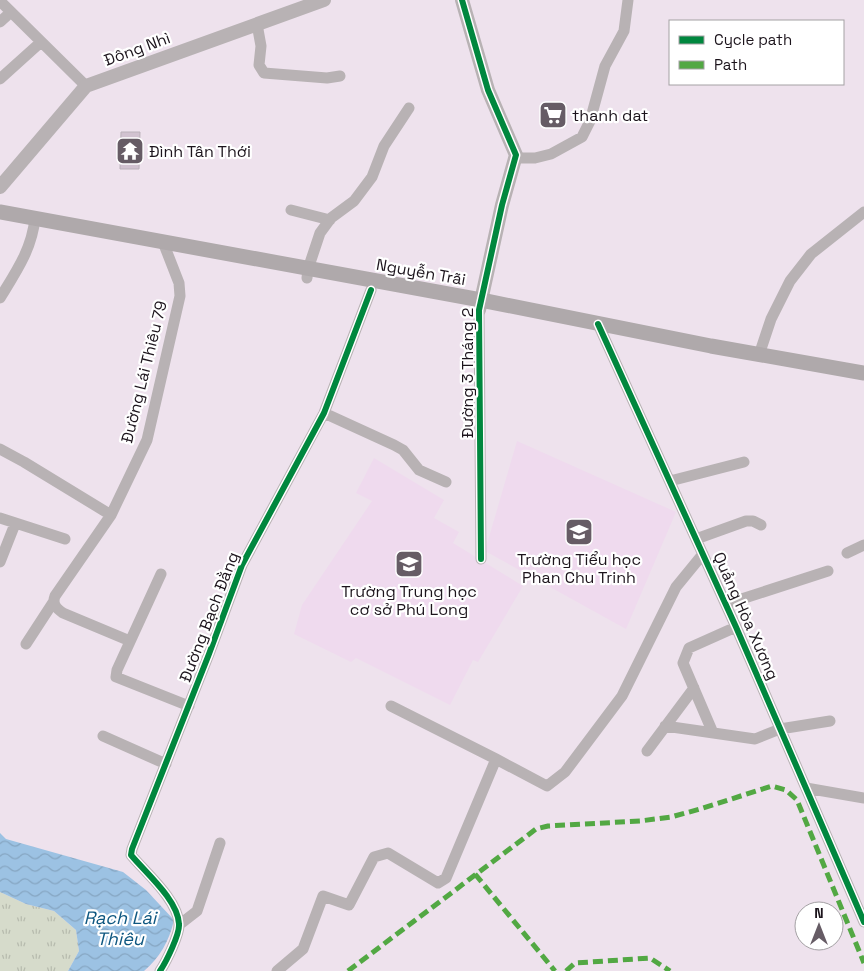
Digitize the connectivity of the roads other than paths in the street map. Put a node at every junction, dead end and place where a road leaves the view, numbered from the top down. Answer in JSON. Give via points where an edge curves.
{"nodes":[{"id":1,"x":324,"y":0,"type":"edge"},
{"id":2,"x":462,"y":0,"type":"edge"},
{"id":3,"x":628,"y":0,"type":"edge"},
{"id":4,"x":0,"y":1,"type":"edge"},
{"id":5,"x":11,"y":12,"type":"junction"},
{"id":6,"x":0,"y":22,"type":"edge"},
{"id":7,"x":257,"y":24,"type":"junction"},
{"id":8,"x":41,"y":42,"type":"junction"},
{"id":9,"x":340,"y":76,"type":"dead end"},
{"id":10,"x":0,"y":79,"type":"edge"},
{"id":11,"x":86,"y":86,"type":"junction"},
{"id":12,"x":409,"y":108,"type":"dead end"},
{"id":13,"x":516,"y":159,"type":"junction"},
{"id":14,"x":0,"y":187,"type":"edge"},
{"id":15,"x":292,"y":210,"type":"dead end"},
{"id":16,"x":0,"y":212,"type":"edge"},
{"id":17,"x":864,"y":212,"type":"edge"},
{"id":18,"x":330,"y":220,"type":"junction"},
{"id":19,"x":34,"y":222,"type":"junction"},
{"id":20,"x":0,"y":223,"type":"edge"},
{"id":21,"x":165,"y":246,"type":"junction"},
{"id":22,"x":308,"y":274,"type":"junction"},
{"id":23,"x":371,"y":290,"type":"junction"},
{"id":24,"x":0,"y":298,"type":"edge"},
{"id":25,"x":480,"y":305,"type":"junction"},
{"id":26,"x":600,"y":329,"type":"junction"},
{"id":27,"x":759,"y":355,"type":"junction"},
{"id":28,"x":818,"y":370,"type":"junction"},
{"id":29,"x":864,"y":374,"type":"edge"},
{"id":30,"x":864,"y":383,"type":"edge"},
{"id":31,"x":324,"y":413,"type":"junction"},
{"id":32,"x":0,"y":449,"type":"edge"},
{"id":33,"x":744,"y":462,"type":"dead end"},
{"id":34,"x":670,"y":481,"type":"junction"},
{"id":35,"x":446,"y":482,"type":"dead end"},
{"id":36,"x":111,"y":515,"type":"junction"},
{"id":37,"x":0,"y":518,"type":"edge"},
{"id":38,"x":15,"y":524,"type":"junction"},
{"id":39,"x":761,"y":525,"type":"dead end"},
{"id":40,"x":65,"y":539,"type":"dead end"},
{"id":41,"x":696,"y":539,"type":"junction"},
{"id":42,"x":864,"y":545,"type":"edge"},
{"id":43,"x":846,"y":553,"type":"dead end"},
{"id":44,"x":703,"y":554,"type":"junction"},
{"id":45,"x":482,"y":559,"type":"dead end"},
{"id":46,"x":0,"y":562,"type":"edge"},
{"id":47,"x":828,"y":571,"type":"dead end"},
{"id":48,"x":161,"y":574,"type":"dead end"},
{"id":49,"x":54,"y":601,"type":"junction"},
{"id":50,"x":726,"y":604,"type":"junction"},
{"id":51,"x":736,"y":628,"type":"junction"},
{"id":52,"x":130,"y":641,"type":"junction"},
{"id":53,"x":26,"y":644,"type":"dead end"},
{"id":54,"x":694,"y":688,"type":"junction"},
{"id":55,"x":189,"y":706,"type":"junction"},
{"id":56,"x":391,"y":706,"type":"dead end"},
{"id":57,"x":830,"y":721,"type":"dead end"},
{"id":58,"x":665,"y":726,"type":"junction"},
{"id":59,"x":780,"y":729,"type":"junction"},
{"id":60,"x":713,"y":733,"type":"junction"},
{"id":61,"x":104,"y":736,"type":"dead end"},
{"id":62,"x":646,"y":751,"type":"dead end"},
{"id":63,"x":496,"y":758,"type":"junction"},
{"id":64,"x":166,"y":764,"type":"junction"},
{"id":65,"x":806,"y":788,"type":"junction"},
{"id":66,"x":864,"y":798,"type":"edge"},
{"id":67,"x":220,"y":843,"type":"dead end"},
{"id":68,"x":864,"y":922,"type":"edge"},
{"id":69,"x":178,"y":928,"type":"junction"},
{"id":70,"x":160,"y":971,"type":"edge"},
{"id":71,"x":277,"y":971,"type":"edge"}],
"edges":[{"from":1,"to":7,"type":"street","name":"Đông Nhì"},
{"from":2,"to":13,"type":"street","via":[[488,90]]},
{"from":3,"to":13,"type":"street","via":[[624,32],[605,66],[590,121],[582,137],[551,154]]},
{"from":4,"to":5,"type":"street"},
{"from":5,"to":6,"type":"street"},
{"from":5,"to":8,"type":"street"},
{"from":7,"to":9,"type":"street","via":[[262,46],[260,65],[264,73],[327,78]]},
{"from":7,"to":11,"type":"street","name":"Đông Nhì"},
{"from":8,"to":10,"type":"street"},
{"from":8,"to":11,"type":"street"},
{"from":11,"to":14,"type":"street","name":"Đông Nhì"},
{"from":12,"to":18,"type":"street","via":[[384,146],[372,177],[354,201]]},
{"from":13,"to":25,"type":"street","name":"Đường 3 Tháng 2","via":[[502,205]]},
{"from":15,"to":18,"type":"street"},
{"from":16,"to":19,"type":"main road","name":"Nguyễn Trãi"},
{"from":17,"to":27,"type":"street","via":[[811,254],[790,281],[771,319]]},
{"from":18,"to":22,"type":"street","via":[[320,232]]},
{"from":19,"to":20,"type":"main road","name":"Nguyễn Trãi"},
{"from":19,"to":21,"type":"main road","name":"Nguyễn Trãi"},
{"from":19,"to":24,"type":"street","via":[[28,249]]},
{"from":21,"to":22,"type":"main road","name":"Nguyễn Trãi"},
{"from":21,"to":36,"type":"street","name":"Đường Lái Thiêu 79","via":[[179,283],[176,317],[147,440]]},
{"from":22,"to":23,"type":"main road","name":"Nguyễn Trãi"},
{"from":22,"to":25,"type":"main road","name":"Nguyễn Trãi"},
{"from":23,"to":25,"type":"main road","name":"Nguyễn Trãi"},
{"from":23,"to":31,"type":"street","name":"Đường Bạch Đằng"},
{"from":25,"to":26,"type":"main road","name":"Nguyễn Trãi"},
{"from":25,"to":45,"type":"street","name":"Đường 3 Tháng 2"},
{"from":26,"to":27,"type":"main road","name":"Nguyễn Trãi"},
{"from":26,"to":28,"type":"main road","name":"Nguyễn Trãi"},
{"from":26,"to":34,"type":"street","name":"Quảng Hòa Xương"},
{"from":27,"to":28,"type":"main road","name":"Nguyễn Trãi"},
{"from":28,"to":29,"type":"main road","name":"Nguyễn Trãi"},
{"from":28,"to":30,"type":"main road","name":"Nguyễn Trãi"},
{"from":31,"to":35,"type":"street","via":[[403,450],[419,470]]},
{"from":31,"to":55,"type":"street","name":"Đường Bạch Đằng","via":[[242,565]]},
{"from":32,"to":36,"type":"street"},
{"from":33,"to":34,"type":"street"},
{"from":34,"to":41,"type":"street","name":"Quảng Hòa Xương"},
{"from":36,"to":49,"type":"street","name":"Đường Lái Thiêu 79"},
{"from":37,"to":38,"type":"street"},
{"from":38,"to":40,"type":"street"},
{"from":38,"to":46,"type":"street"},
{"from":39,"to":41,"type":"street","via":[[746,522]]},
{"from":41,"to":44,"type":"street","name":"Quảng Hòa Xương"},
{"from":42,"to":43,"type":"street"},
{"from":44,"to":50,"type":"street","name":"Quảng Hòa Xương"},
{"from":44,"to":63,"type":"street","via":[[676,587],[622,696],[565,772],[547,786]]},
{"from":47,"to":50,"type":"street"},
{"from":48,"to":52,"type":"street"},
{"from":49,"to":52,"type":"street","via":[[63,613]]},
{"from":49,"to":53,"type":"street","name":"Đường Lái Thiêu 79"},
{"from":50,"to":51,"type":"street","name":"Quảng Hòa Xương"},
{"from":51,"to":54,"type":"street","via":[[688,648],[682,663]]},
{"from":51,"to":59,"type":"street","name":"Quảng Hòa Xương"},
{"from":52,"to":55,"type":"street","via":[[116,677]]},
{"from":54,"to":58,"type":"street"},
{"from":54,"to":60,"type":"street"},
{"from":55,"to":64,"type":"street","name":"Đường Bạch Đằng"},
{"from":56,"to":63,"type":"street"},
{"from":57,"to":59,"type":"street"},
{"from":58,"to":60,"type":"street"},
{"from":58,"to":62,"type":"street"},
{"from":59,"to":60,"type":"street","via":[[755,739]]},
{"from":59,"to":65,"type":"street","name":"Quảng Hòa Xương"},
{"from":61,"to":64,"type":"street"},
{"from":63,"to":71,"type":"street","via":[[446,878],[438,883],[388,853],[374,857],[349,905],[323,896],[302,949]]},
{"from":64,"to":69,"type":"street","name":"Đường Bạch Đằng","via":[[131,855],[171,899]]},
{"from":65,"to":66,"type":"street"},
{"from":65,"to":68,"type":"street","name":"Quảng Hòa Xương"},
{"from":67,"to":69,"type":"street","via":[[196,911]]},
{"from":69,"to":70,"type":"street"}]}
